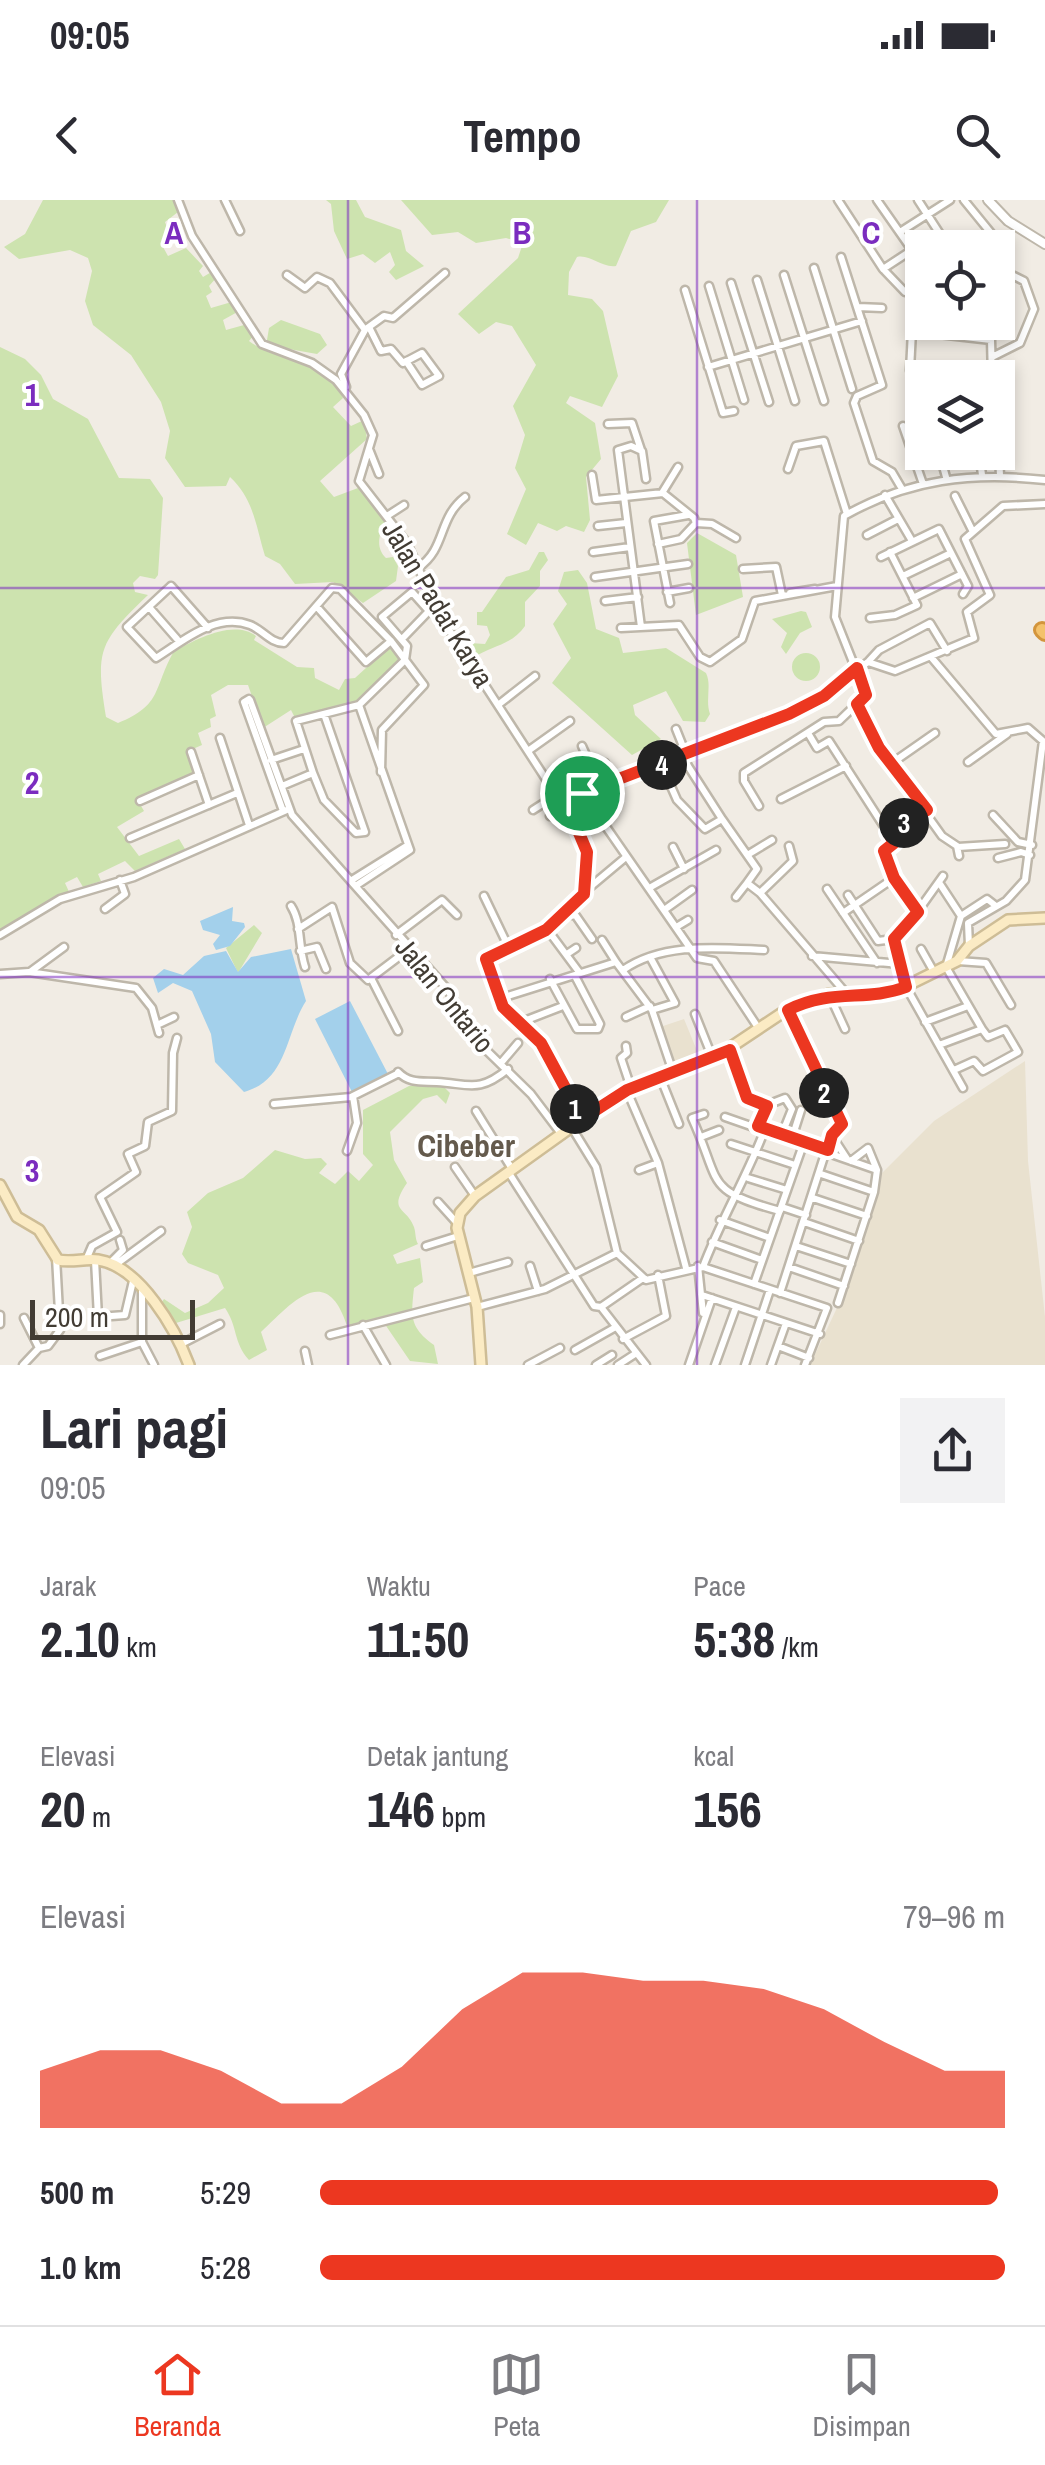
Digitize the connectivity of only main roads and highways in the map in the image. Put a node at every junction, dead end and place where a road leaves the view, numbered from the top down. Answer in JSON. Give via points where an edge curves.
{"nodes":[{"id":1,"x":1045,"y":918,"type":"edge"},
{"id":2,"x":0,"y":1185,"type":"edge"},
{"id":3,"x":189,"y":1365,"type":"edge"},
{"id":4,"x":481,"y":1365,"type":"edge"}],
"edges":[{"from":1,"to":4,"type":"main road","via":[[1008,920],[906,987],[829,994],[788,1010],[713,1059],[629,1089],[475,1196],[458,1222],[476,1302]]},
{"from":2,"to":3,"type":"main road","via":[[17,1217],[39,1230],[56,1258],[111,1265],[138,1285],[166,1316]]}]}
